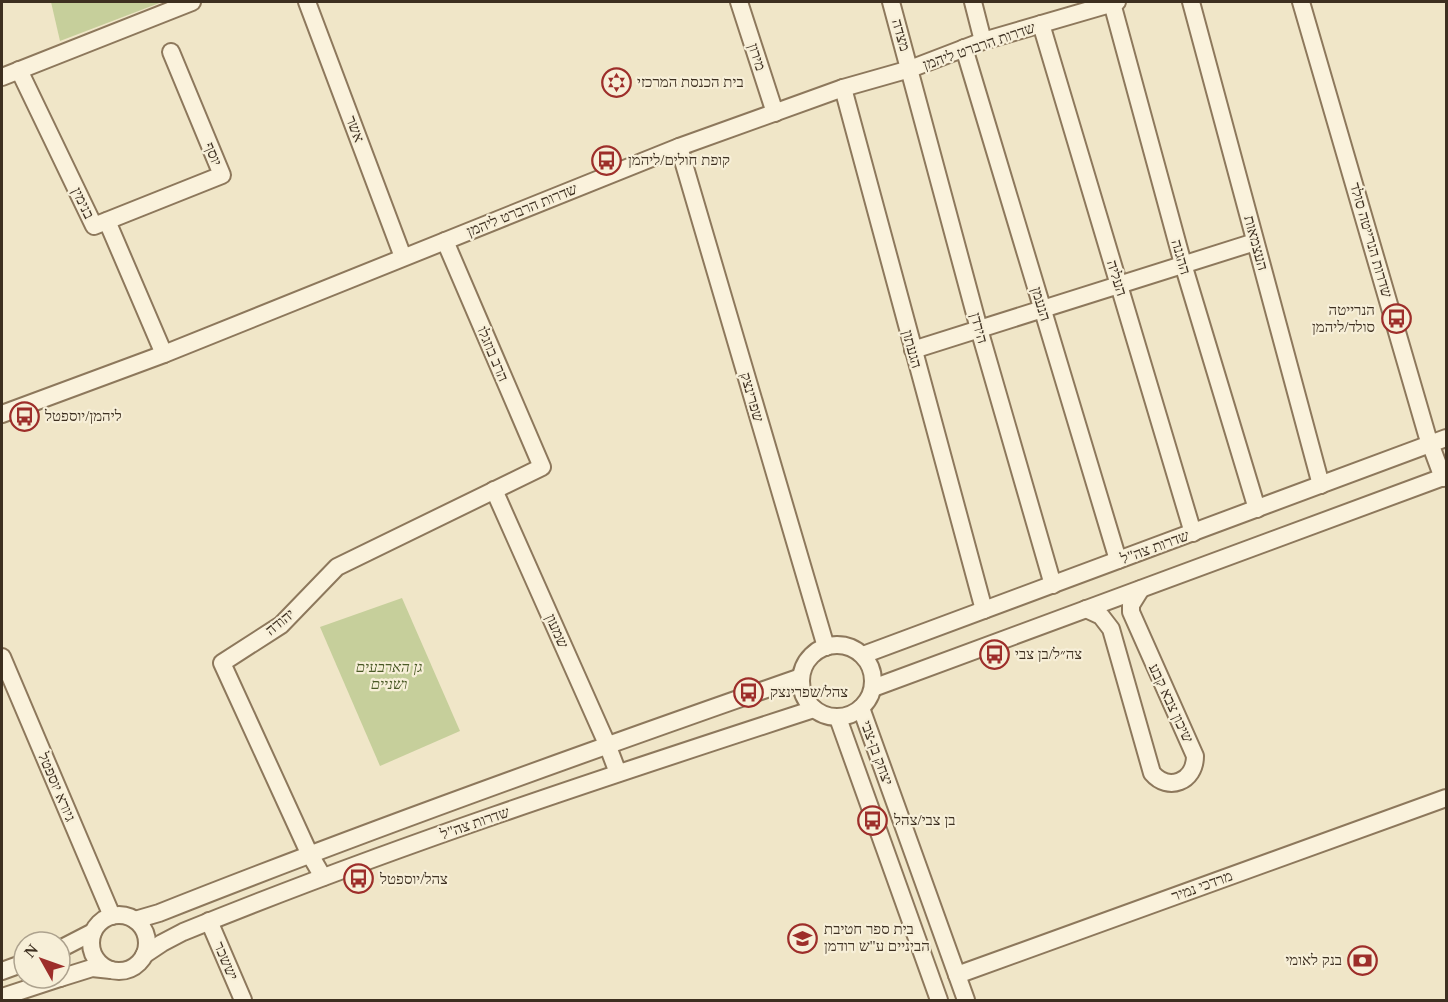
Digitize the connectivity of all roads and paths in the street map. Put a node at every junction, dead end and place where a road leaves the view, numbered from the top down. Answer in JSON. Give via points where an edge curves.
{"nodes":[{"id":1,"x":192,"y":2,"type":"edge"},
{"id":2,"x":307,"y":2,"type":"edge"},
{"id":3,"x":739,"y":2,"type":"edge"},
{"id":4,"x":891,"y":2,"type":"edge"},
{"id":5,"x":973,"y":2,"type":"edge"},
{"id":6,"x":1114,"y":2,"type":"edge"},
{"id":7,"x":1191,"y":2,"type":"edge"},
{"id":8,"x":1301,"y":2,"type":"edge"},
{"id":9,"x":1060,"y":9,"type":"edge"},
{"id":10,"x":1041,"y":24,"type":"junction"},
{"id":11,"x":983,"y":41,"type":"junction"},
{"id":12,"x":964,"y":48,"type":"junction"},
{"id":13,"x":171,"y":52,"type":"dead end"},
{"id":14,"x":910,"y":69,"type":"junction"},
{"id":15,"x":20,"y":70,"type":"junction"},
{"id":16,"x":2,"y":77,"type":"edge"},
{"id":17,"x":843,"y":88,"type":"junction"},
{"id":18,"x":775,"y":113,"type":"junction"},
{"id":19,"x":679,"y":147,"type":"junction"},
{"id":20,"x":107,"y":221,"type":"junction"},
{"id":21,"x":445,"y":241,"type":"junction"},
{"id":22,"x":1255,"y":242,"type":"junction"},
{"id":23,"x":404,"y":257,"type":"junction"},
{"id":24,"x":1183,"y":264,"type":"junction"},
{"id":25,"x":1119,"y":285,"type":"junction"},
{"id":26,"x":1042,"y":309,"type":"junction"},
{"id":27,"x":979,"y":329,"type":"junction"},
{"id":28,"x":912,"y":350,"type":"junction"},
{"id":29,"x":164,"y":354,"type":"junction"},
{"id":30,"x":2,"y":414,"type":"edge"},
{"id":31,"x":1446,"y":438,"type":"edge"},
{"id":32,"x":1430,"y":444,"type":"junction"},
{"id":33,"x":542,"y":467,"type":"joint"},
{"id":34,"x":1444,"y":477,"type":"edge"},
{"id":35,"x":1321,"y":485,"type":"junction"},
{"id":36,"x":494,"y":490,"type":"junction"},
{"id":37,"x":1257,"y":509,"type":"junction"},
{"id":38,"x":1193,"y":533,"type":"junction"},
{"id":39,"x":1118,"y":560,"type":"junction"},
{"id":40,"x":1053,"y":585,"type":"junction"},
{"id":41,"x":1141,"y":589,"type":"junction"},
{"id":42,"x":1086,"y":609,"type":"junction"},
{"id":43,"x":984,"y":610,"type":"junction"},
{"id":44,"x":826,"y":647,"type":"junction"},
{"id":45,"x":863,"y":655,"type":"junction"},
{"id":46,"x":2,"y":657,"type":"edge"},
{"id":47,"x":801,"y":677,"type":"junction"},
{"id":48,"x":873,"y":688,"type":"junction"},
{"id":49,"x":861,"y":708,"type":"junction"},
{"id":50,"x":814,"y":709,"type":"junction"},
{"id":51,"x":838,"y":718,"type":"junction"},
{"id":52,"x":608,"y":744,"type":"junction"},
{"id":53,"x":618,"y":773,"type":"junction"},
{"id":54,"x":1445,"y":803,"type":"edge"},
{"id":55,"x":309,"y":853,"type":"junction"},
{"id":56,"x":322,"y":877,"type":"junction"},
{"id":57,"x":112,"y":916,"type":"junction"},
{"id":58,"x":135,"y":920,"type":"junction"},
{"id":59,"x":209,"y":921,"type":"junction"},
{"id":60,"x":93,"y":932,"type":"junction"},
{"id":61,"x":72,"y":943,"type":"edge"},
{"id":62,"x":144,"y":955,"type":"junction"},
{"id":63,"x":111,"y":970,"type":"junction"},
{"id":64,"x":72,"y":974,"type":"edge"},
{"id":65,"x":957,"y":975,"type":"junction"},
{"id":66,"x":23,"y":990,"type":"edge"},
{"id":67,"x":2,"y":997,"type":"edge"},
{"id":68,"x":243,"y":1000,"type":"edge"},
{"id":69,"x":939,"y":1000,"type":"edge"},
{"id":70,"x":966,"y":1000,"type":"edge"}],
"edges":[{"from":1,"to":15,"type":"street"},
{"from":2,"to":23,"type":"street","name":"אשר"},
{"from":3,"to":18,"type":"street","name":"מירון"},
{"from":4,"to":14,"type":"street","name":"מצדה"},
{"from":5,"to":11,"type":"street"},
{"from":6,"to":9,"type":"street","name":"שדרות הרברט ליהמן"},
{"from":6,"to":24,"type":"street","name":"ההגנה"},
{"from":7,"to":22,"type":"street","name":"העצמאות"},
{"from":8,"to":32,"type":"street","name":"שדרות הנרייטה סולד"},
{"from":9,"to":10,"type":"street","name":"שדרות הרברט ליהמן"},
{"from":10,"to":11,"type":"street","name":"שדרות הרברט ליהמן"},
{"from":10,"to":25,"type":"street","name":"העליה"},
{"from":11,"to":12,"type":"street","name":"שדרות הרברט ליהמן"},
{"from":12,"to":14,"type":"street","name":"שדרות הרברט ליהמן"},
{"from":12,"to":26,"type":"street","name":"הנעמן"},
{"from":13,"to":20,"type":"street","name":"יוסף","via":[[222,175]]},
{"from":14,"to":17,"type":"street","name":"שדרות הרברט ליהמן"},
{"from":14,"to":27,"type":"street","name":"הירדן"},
{"from":15,"to":16,"type":"street"},
{"from":15,"to":20,"type":"street","name":"בנימין","via":[[94,226]]},
{"from":17,"to":18,"type":"street","name":"שדרות הרברט ליהמן"},
{"from":17,"to":28,"type":"street","name":"הגעתון"},
{"from":18,"to":19,"type":"street","name":"שדרות הרברט ליהמן"},
{"from":19,"to":21,"type":"street","name":"שדרות הרברט ליהמן"},
{"from":19,"to":44,"type":"street","name":"שפרינצק"},
{"from":20,"to":29,"type":"street","name":"בנימין"},
{"from":21,"to":23,"type":"street","name":"שדרות הרברט ליהמן"},
{"from":21,"to":33,"type":"street","name":"הרב בוזגלו"},
{"from":22,"to":24,"type":"street"},
{"from":22,"to":35,"type":"street","name":"העצמאות"},
{"from":23,"to":29,"type":"street","name":"שדרות הרברט ליהמן"},
{"from":24,"to":25,"type":"street"},
{"from":24,"to":37,"type":"street","name":"ההגנה"},
{"from":25,"to":26,"type":"street"},
{"from":25,"to":38,"type":"street","name":"העליה"},
{"from":26,"to":27,"type":"street"},
{"from":26,"to":39,"type":"street","name":"הנעמן"},
{"from":27,"to":28,"type":"street"},
{"from":27,"to":40,"type":"street","name":"הירדן"},
{"from":28,"to":43,"type":"street","name":"הגעתון"},
{"from":29,"to":30,"type":"street","name":"שדרות הרברט ליהמן"},
{"from":31,"to":32,"type":"street","name":"שדרות צה\"ל"},
{"from":32,"to":34,"type":"street","name":"שדרות הנרייטה סולד"},
{"from":32,"to":35,"type":"street","name":"שדרות צה\"ל"},
{"from":33,"to":36,"type":"street","name":"יהודה"},
{"from":34,"to":41,"type":"street"},
{"from":35,"to":37,"type":"street","name":"שדרות צה\"ל"},
{"from":36,"to":52,"type":"street","name":"שמעון"},
{"from":36,"to":55,"type":"street","name":"יהודה","via":[[338,567],[281,625],[222,663]]},
{"from":37,"to":38,"type":"street","name":"שדרות צה\"ל"},
{"from":38,"to":39,"type":"street","name":"שדרות צה\"ל"},
{"from":39,"to":40,"type":"street","name":"שדרות צה\"ל"},
{"from":40,"to":43,"type":"street","name":"שדרות צה\"ל"},
{"from":41,"to":42,"type":"street"},
{"from":41,"to":42,"type":"street","name":"שיכון צבא קבע","via":[[1131,604],[1131,612],[1195,756],[1190,774],[1177,782],[1162,782],[1152,773],[1111,629],[1101,616]]},
{"from":42,"to":48,"type":"street"},
{"from":43,"to":45,"type":"street","name":"שדרות צה\"ל"},
{"from":44,"to":45,"type":"street","via":[[846,646]]},
{"from":44,"to":47,"type":"street","via":[[809,658]]},
{"from":45,"to":48,"type":"street","via":[[870,665]]},
{"from":46,"to":57,"type":"street","name":"גיורא יוספטל"},
{"from":47,"to":50,"type":"street","via":[[806,700]]},
{"from":47,"to":52,"type":"street","name":"שדרות צה\"ל"},
{"from":48,"to":49,"type":"street"},
{"from":49,"to":51,"type":"street"},
{"from":49,"to":65,"type":"street","name":"יצחק בן-צבי"},
{"from":50,"to":51,"type":"street"},
{"from":50,"to":53,"type":"street","name":"שדרות צה\"ל"},
{"from":51,"to":69,"type":"street","name":"יצחק בן-צבי"},
{"from":52,"to":53,"type":"street","name":"שמעון"},
{"from":52,"to":55,"type":"street","name":"שדרות צה\"ל"},
{"from":53,"to":56,"type":"street","name":"שדרות צה\"ל"},
{"from":54,"to":65,"type":"street","name":"מרדכי נמיר"},
{"from":55,"to":56,"type":"street","name":"יהודה"},
{"from":55,"to":58,"type":"street","name":"שדרות צה\"ל"},
{"from":56,"to":59,"type":"street","name":"שדרות צה\"ל"},
{"from":57,"to":58,"type":"street"},
{"from":57,"to":60,"type":"street"},
{"from":58,"to":62,"type":"street","via":[[145,933]]},
{"from":59,"to":62,"type":"street","name":"שדרות צה\"ל"},
{"from":59,"to":68,"type":"street","name":"יששכר"},
{"from":60,"to":61,"type":"street"},
{"from":60,"to":63,"type":"street","via":[[92,952]]},
{"from":62,"to":63,"type":"street","via":[[129,970]]},
{"from":63,"to":64,"type":"street","via":[[92,968]]},
{"from":65,"to":70,"type":"street","name":"יצחק בן-צבי"},
{"from":66,"to":67,"type":"street"}]}
